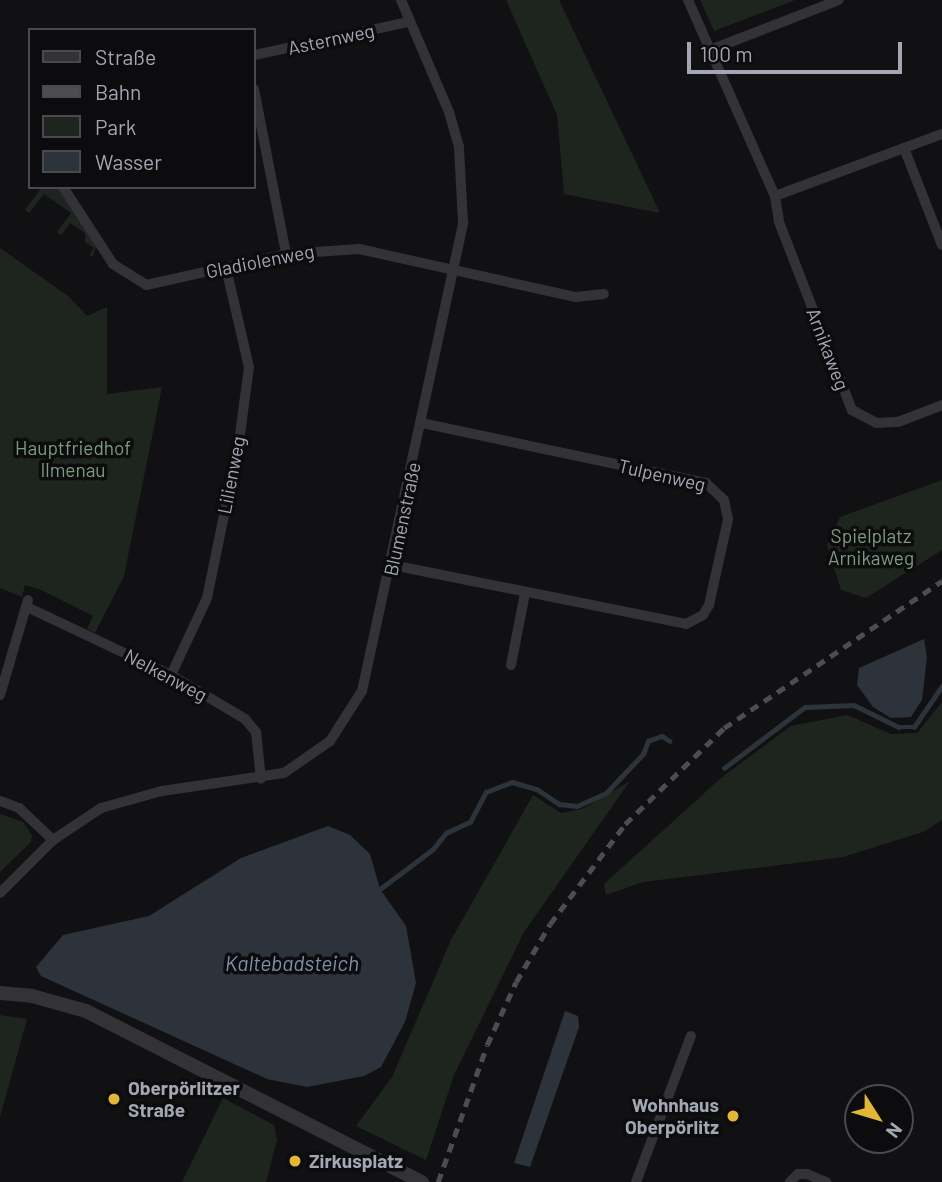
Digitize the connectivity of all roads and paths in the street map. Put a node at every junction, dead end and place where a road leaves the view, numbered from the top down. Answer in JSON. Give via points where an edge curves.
{"nodes":[{"id":1,"x":401,"y":0,"type":"edge"},
{"id":2,"x":688,"y":0,"type":"edge"},
{"id":3,"x":839,"y":0,"type":"edge"},
{"id":4,"x":408,"y":22,"type":"junction"},
{"id":5,"x":710,"y":50,"type":"junction"},
{"id":6,"x":256,"y":55,"type":"edge"},
{"id":7,"x":256,"y":100,"type":"edge"},
{"id":8,"x":942,"y":134,"type":"edge"},
{"id":9,"x":904,"y":148,"type":"junction"},
{"id":10,"x":64,"y":189,"type":"edge"},
{"id":11,"x":775,"y":196,"type":"junction"},
{"id":12,"x":942,"y":245,"type":"edge"},
{"id":13,"x":285,"y":254,"type":"junction"},
{"id":14,"x":226,"y":268,"type":"junction"},
{"id":15,"x":454,"y":271,"type":"junction"},
{"id":16,"x":604,"y":294,"type":"dead end"},
{"id":17,"x":942,"y":405,"type":"edge"},
{"id":18,"x":422,"y":424,"type":"junction"},
{"id":19,"x":392,"y":565,"type":"junction"},
{"id":20,"x":526,"y":593,"type":"junction"},
{"id":21,"x":511,"y":665,"type":"dead end"},
{"id":22,"x":171,"y":675,"type":"junction"},
{"id":23,"x":0,"y":695,"type":"edge"},
{"id":24,"x":261,"y":779,"type":"junction"},
{"id":25,"x":0,"y":801,"type":"edge"},
{"id":26,"x":53,"y":840,"type":"junction"},
{"id":27,"x":0,"y":893,"type":"edge"},
{"id":28,"x":0,"y":993,"type":"edge"},
{"id":29,"x":691,"y":1036,"type":"dead end"},
{"id":30,"x":422,"y":1182,"type":"edge"},
{"id":31,"x":636,"y":1182,"type":"edge"},
{"id":32,"x":790,"y":1182,"type":"edge"},
{"id":33,"x":826,"y":1182,"type":"edge"}],
"edges":[{"from":1,"to":4,"type":"street","name":"Blumenstraße"},
{"from":2,"to":5,"type":"street","name":"Arnikaweg"},
{"from":3,"to":5,"type":"street"},
{"from":4,"to":6,"type":"street","name":"Asternweg"},
{"from":4,"to":15,"type":"street","name":"Blumenstraße","via":[[433,72],[459,147],[463,222]]},
{"from":5,"to":11,"type":"street","name":"Arnikaweg"},
{"from":7,"to":13,"type":"street"},
{"from":8,"to":9,"type":"street"},
{"from":9,"to":11,"type":"street"},
{"from":9,"to":12,"type":"street"},
{"from":10,"to":14,"type":"street","name":"Gladiolenweg","via":[[113,264],[146,285]]},
{"from":11,"to":17,"type":"street","name":"Arnikaweg","via":[[779,222],[852,410],[876,424],[898,422]]},
{"from":13,"to":14,"type":"street","name":"Gladiolenweg"},
{"from":13,"to":15,"type":"street","name":"Gladiolenweg","via":[[359,249]]},
{"from":14,"to":22,"type":"street","name":"Lilienweg","via":[[249,367],[207,597]]},
{"from":15,"to":16,"type":"street","name":"Gladiolenweg","via":[[575,297]]},
{"from":15,"to":18,"type":"street","name":"Blumenstraße"},
{"from":18,"to":19,"type":"street","name":"Blumenstraße"},
{"from":18,"to":20,"type":"street","name":"Tulpenweg","via":[[706,483],[724,500],[728,519],[709,605],[695,621],[674,625]]},
{"from":19,"to":20,"type":"street","name":"Tulpenweg"},
{"from":19,"to":24,"type":"street","name":"Blumenstraße","via":[[372,659],[348,718],[308,759]]},
{"from":20,"to":21,"type":"street"},
{"from":22,"to":23,"type":"street","name":"Nelkenweg","via":[[27,603]]},
{"from":22,"to":24,"type":"street","name":"Nelkenweg","via":[[251,724]]},
{"from":24,"to":26,"type":"street","name":"Blumenstraße","via":[[130,799],[101,808]]},
{"from":25,"to":26,"type":"street","via":[[19,808]]},
{"from":26,"to":27,"type":"street","name":"Blumenstraße"},
{"from":28,"to":30,"type":"street","via":[[32,996],[86,1011]]},
{"from":29,"to":31,"type":"street"},
{"from":32,"to":33,"type":"street","via":[[798,1174]]}]}
